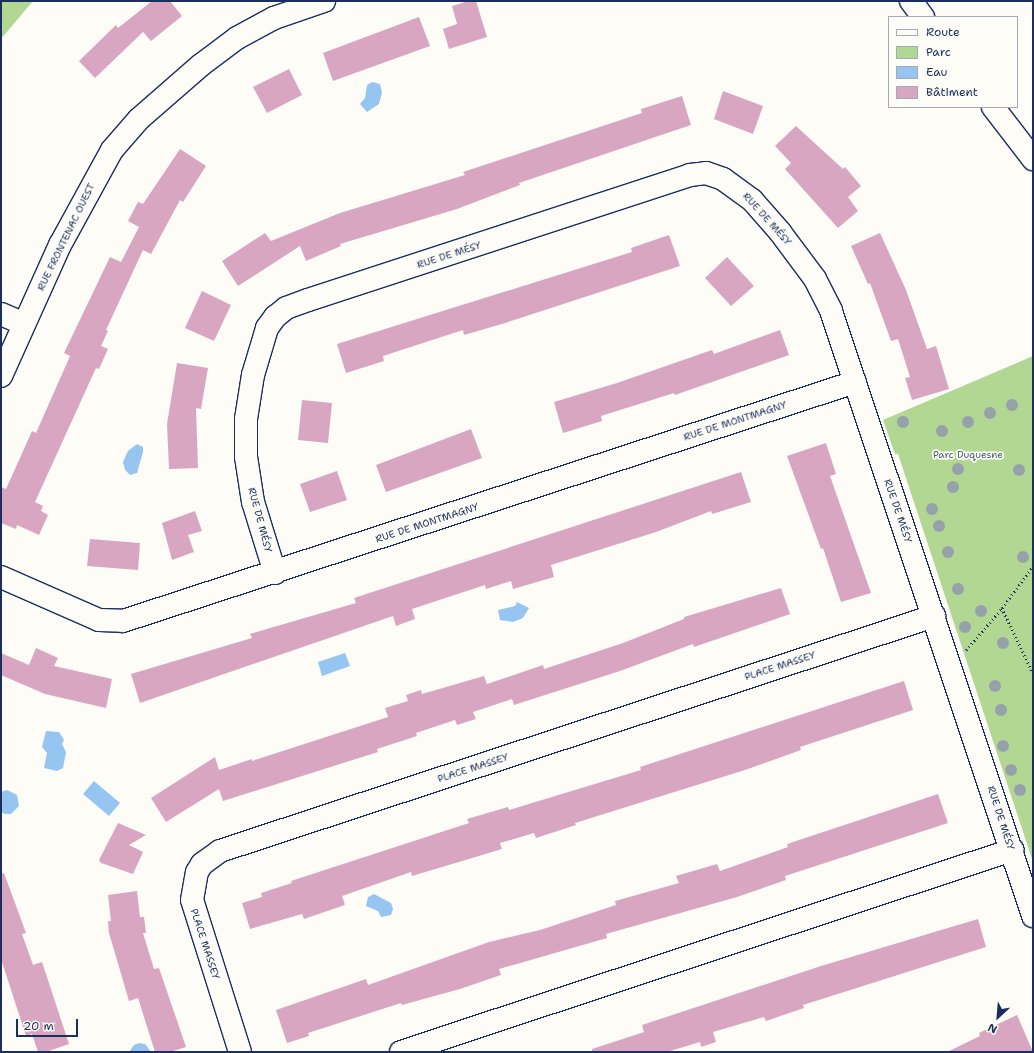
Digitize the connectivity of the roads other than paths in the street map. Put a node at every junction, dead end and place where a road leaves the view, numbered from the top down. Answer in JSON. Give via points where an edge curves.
{"nodes":[{"id":1,"x":324,"y":1,"type":"edge"},
{"id":2,"x":911,"y":1,"type":"edge"},
{"id":3,"x":922,"y":16,"type":"edge"},
{"id":4,"x":994,"y":108,"type":"edge"},
{"id":5,"x":1033,"y":159,"type":"edge"},
{"id":6,"x":1,"y":314,"type":"edge"},
{"id":7,"x":24,"y":324,"type":"junction"},
{"id":8,"x":1,"y":376,"type":"edge"},
{"id":9,"x":855,"y":382,"type":"junction"},
{"id":10,"x":275,"y":573,"type":"junction"},
{"id":11,"x":1,"y":577,"type":"edge"},
{"id":12,"x":934,"y":616,"type":"junction"},
{"id":13,"x":1012,"y":850,"type":"junction"},
{"id":14,"x":1033,"y":916,"type":"edge"},
{"id":15,"x":240,"y":1052,"type":"edge"},
{"id":16,"x":401,"y":1052,"type":"edge"}],
"edges":[{"from":1,"to":7,"type":"street","name":"RUE FRONTENAC OUEST","via":[[274,18],[237,38],[201,65],[139,119],[112,150],[83,199]]},
{"from":2,"to":3,"type":"street"},
{"from":4,"to":5,"type":"street"},
{"from":6,"to":7,"type":"street"},
{"from":7,"to":8,"type":"street","name":"RUE FRONTENAC OUEST"},
{"from":9,"to":10,"type":"street","name":"RUE DE MONTMAGNY"},
{"from":9,"to":10,"type":"street","name":"RUE DE MÉSY","via":[[824,295],[806,265],[780,232],[734,184],[706,173],[690,174],[294,306],[275,317],[267,328],[253,375],[246,419],[246,457],[253,502]]},
{"from":9,"to":12,"type":"street","name":"RUE DE MÉSY"},
{"from":10,"to":11,"type":"street","name":"RUE DE MONTMAGNY","via":[[115,622],[88,615]]},
{"from":12,"to":13,"type":"street","name":"RUE DE MÉSY"},
{"from":12,"to":15,"type":"street","name":"PLACE MASSEY","via":[[220,851],[202,864],[197,872],[192,900]]},
{"from":13,"to":14,"type":"street","name":"RUE DE MÉSY"},
{"from":13,"to":16,"type":"street"}]}
